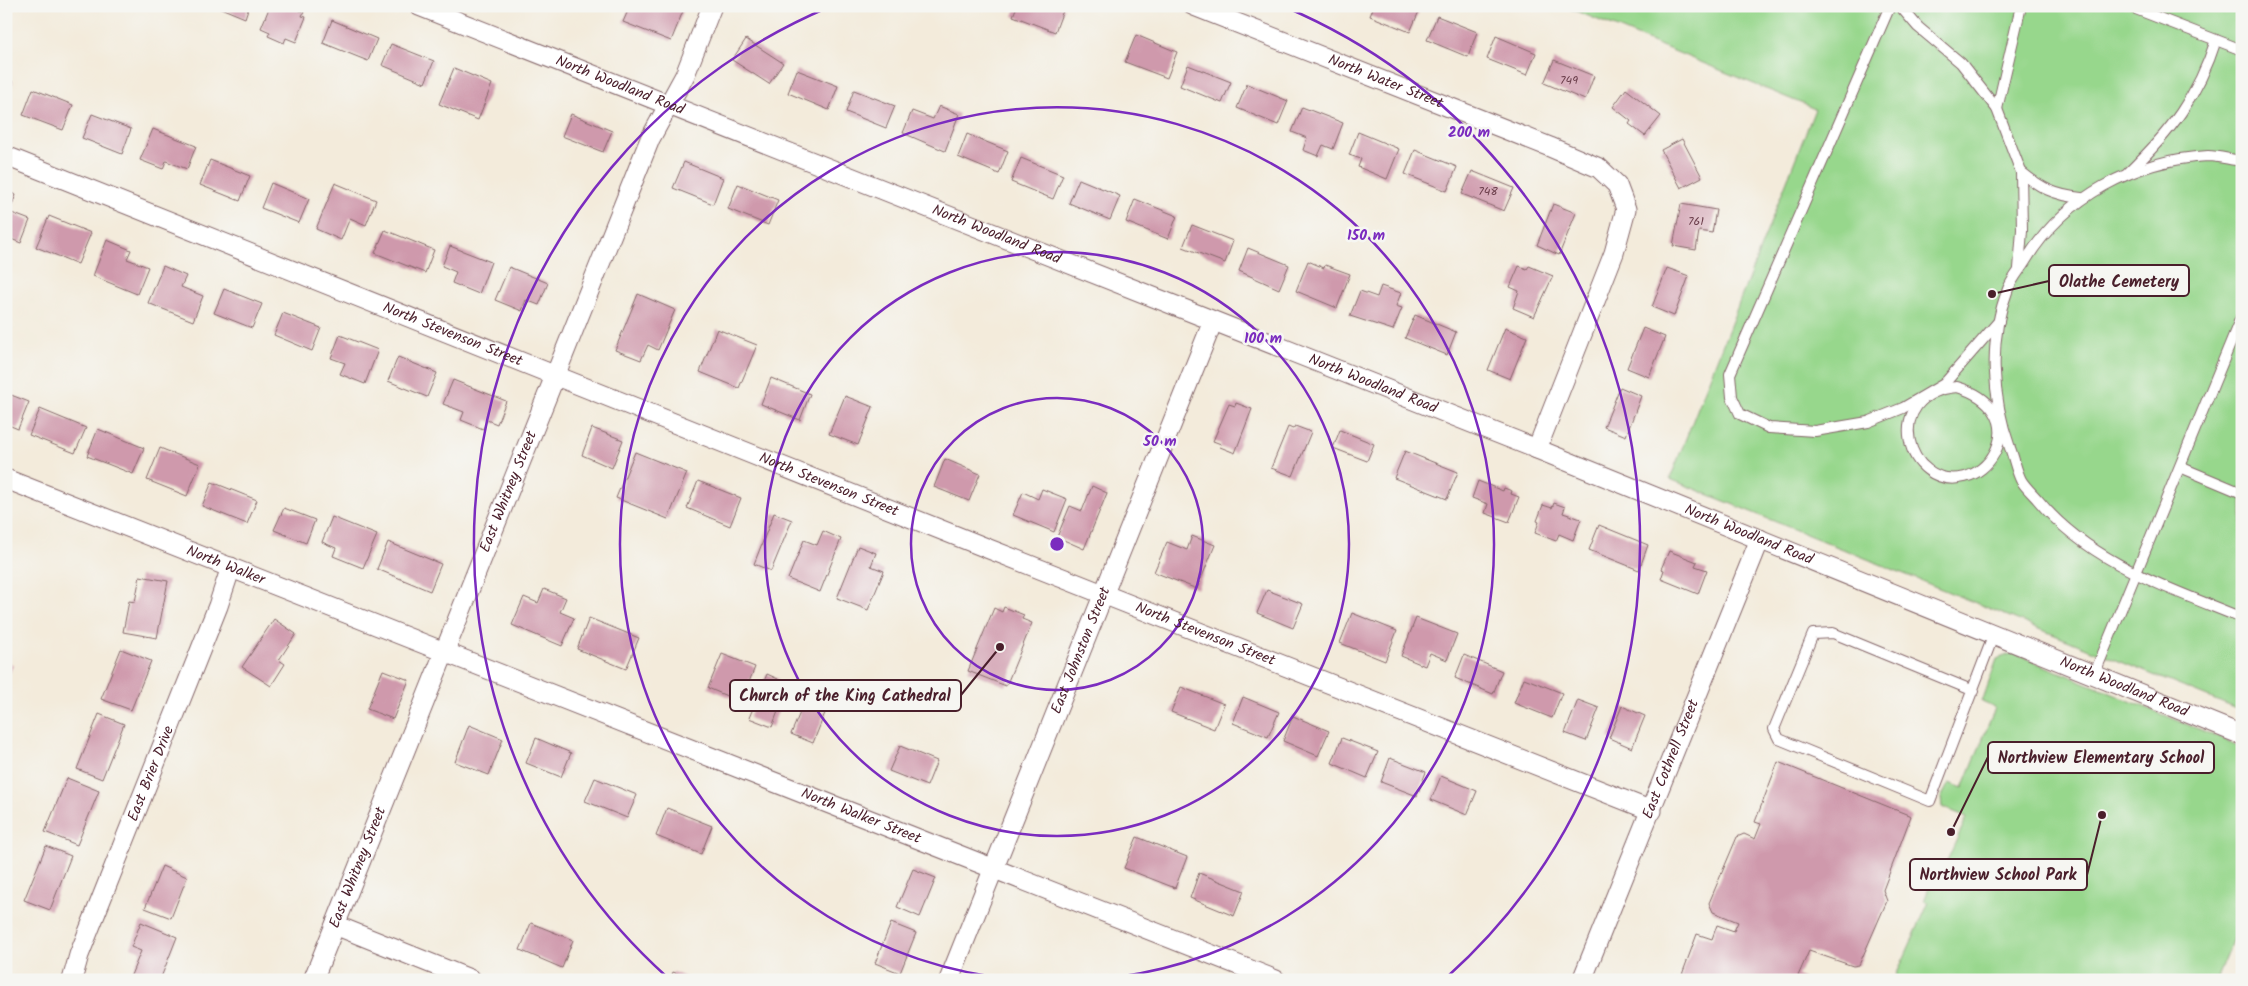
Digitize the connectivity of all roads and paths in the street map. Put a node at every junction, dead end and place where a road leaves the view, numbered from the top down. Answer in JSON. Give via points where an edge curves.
{"nodes":[{"id":1,"x":419,"y":6,"type":"edge"},
{"id":2,"x":712,"y":6,"type":"edge"},
{"id":3,"x":1194,"y":6,"type":"edge"},
{"id":4,"x":1890,"y":6,"type":"edge"},
{"id":5,"x":1900,"y":6,"type":"edge"},
{"id":6,"x":2021,"y":6,"type":"edge"},
{"id":7,"x":2128,"y":6,"type":"edge"},
{"id":8,"x":2216,"y":40,"type":"junction"},
{"id":9,"x":2242,"y":50,"type":"edge"},
{"id":10,"x":668,"y":104,"type":"junction"},
{"id":11,"x":1997,"y":109,"type":"junction"},
{"id":12,"x":6,"y":156,"type":"edge"},
{"id":13,"x":2242,"y":161,"type":"edge"},
{"id":14,"x":2021,"y":172,"type":"junction"},
{"id":15,"x":2126,"y":174,"type":"junction"},
{"id":16,"x":2082,"y":198,"type":"junction"},
{"id":17,"x":2019,"y":272,"type":"junction"},
{"id":18,"x":2242,"y":315,"type":"edge"},
{"id":19,"x":2000,"y":320,"type":"junction"},
{"id":20,"x":1214,"y":321,"type":"junction"},
{"id":21,"x":555,"y":376,"type":"junction"},
{"id":22,"x":1929,"y":394,"type":"junction"},
{"id":23,"x":2001,"y":424,"type":"junction"},
{"id":24,"x":1537,"y":449,"type":"junction"},
{"id":25,"x":2180,"y":467,"type":"junction"},
{"id":26,"x":6,"y":479,"type":"edge"},
{"id":27,"x":2242,"y":493,"type":"edge"},
{"id":28,"x":1760,"y":539,"type":"junction"},
{"id":29,"x":231,"y":567,"type":"junction"},
{"id":30,"x":2136,"y":574,"type":"junction"},
{"id":31,"x":1104,"y":595,"type":"junction"},
{"id":32,"x":2242,"y":618,"type":"edge"},
{"id":33,"x":1994,"y":634,"type":"junction"},
{"id":34,"x":445,"y":651,"type":"junction"},
{"id":35,"x":2094,"y":675,"type":"junction"},
{"id":36,"x":1974,"y":691,"type":"junction"},
{"id":37,"x":2242,"y":735,"type":"edge"},
{"id":38,"x":1652,"y":811,"type":"junction"},
{"id":39,"x":993,"y":868,"type":"junction"},
{"id":40,"x":335,"y":925,"type":"junction"},
{"id":41,"x":72,"y":980,"type":"edge"},
{"id":42,"x":313,"y":980,"type":"edge"},
{"id":43,"x":472,"y":980,"type":"edge"},
{"id":44,"x":949,"y":980,"type":"edge"},
{"id":45,"x":1276,"y":980,"type":"edge"},
{"id":46,"x":1582,"y":980,"type":"edge"}],
"edges":[{"from":1,"to":10,"type":"street","name":"North Woodland Road"},
{"from":2,"to":10,"type":"street","name":"East Whitney Street","via":[[685,75]]},
{"from":3,"to":24,"type":"street","name":"North Water Street","via":[[1558,150],[1599,168],[1617,185],[1626,209],[1614,253]]},
{"from":4,"to":22,"type":"lane","via":[[1730,374],[1732,397],[1740,414],[1769,428],[1815,431],[1868,422]]},
{"from":5,"to":11,"type":"lane","via":[[1918,28],[1961,63]]},
{"from":6,"to":11,"type":"lane"},
{"from":7,"to":8,"type":"lane"},
{"from":8,"to":9,"type":"lane"},
{"from":8,"to":15,"type":"lane","via":[[2206,69],[2187,105],[2158,144]]},
{"from":10,"to":20,"type":"street","name":"North Woodland Road"},
{"from":10,"to":21,"type":"street","name":"East Whitney Street","via":[[650,140]]},
{"from":11,"to":14,"type":"lane"},
{"from":12,"to":21,"type":"street","name":"North Stevenson Street"},
{"from":13,"to":15,"type":"lane","via":[[2210,156],[2165,162]]},
{"from":14,"to":16,"type":"lane","via":[[2039,187],[2061,196]]},
{"from":14,"to":17,"type":"lane"},
{"from":15,"to":16,"type":"lane"},
{"from":16,"to":17,"type":"lane","via":[[2039,239]]},
{"from":17,"to":19,"type":"lane","via":[[2008,288]]},
{"from":18,"to":25,"type":"lane"},
{"from":19,"to":22,"type":"lane","via":[[1944,384]]},
{"from":19,"to":23,"type":"lane","via":[[1994,381]]},
{"from":20,"to":24,"type":"street","name":"North Woodland Road"},
{"from":20,"to":31,"type":"street","name":"East Johnston Street"},
{"from":21,"to":31,"type":"street","name":"North Stevenson Street"},
{"from":21,"to":34,"type":"street","name":"East Whitney Street"},
{"from":22,"to":23,"type":"lane","via":[[1943,388],[1958,387],[1972,391],[1984,399]]},
{"from":22,"to":23,"type":"lane","via":[[1917,404],[1910,417],[1909,433],[1919,461],[1941,478],[1972,476],[1984,467],[2000,440]]},
{"from":23,"to":30,"type":"lane","via":[[2022,480],[2053,518],[2100,554]]},
{"from":24,"to":28,"type":"street","name":"North Woodland Road"},
{"from":25,"to":27,"type":"lane"},
{"from":25,"to":30,"type":"lane"},
{"from":26,"to":29,"type":"street","name":"North Walker"},
{"from":28,"to":33,"type":"street","name":"North Woodland Road"},
{"from":28,"to":38,"type":"street","name":"East Cothrell Street"},
{"from":29,"to":34,"type":"street","name":"North Walker"},
{"from":29,"to":41,"type":"street","name":"East Brier Drive"},
{"from":30,"to":32,"type":"lane"},
{"from":30,"to":35,"type":"lane"},
{"from":31,"to":38,"type":"street","name":"North Stevenson Street"},
{"from":31,"to":39,"type":"street","name":"East Johnston Street"},
{"from":33,"to":35,"type":"street","name":"North Woodland Road"},
{"from":33,"to":36,"type":"lane"},
{"from":34,"to":39,"type":"street","name":"North Walker Street"},
{"from":34,"to":40,"type":"street","name":"East Whitney Street"},
{"from":35,"to":37,"type":"street","name":"North Woodland Road"},
{"from":36,"to":36,"type":"lane","via":[[1930,801],[1780,738],[1774,729],[1814,634],[1832,633]]},
{"from":38,"to":46,"type":"street","name":"East Cothrell Street"},
{"from":39,"to":44,"type":"street","name":"East Johnston Street"},
{"from":39,"to":45,"type":"street","name":"North Walker Street"},
{"from":40,"to":42,"type":"street","name":"East Whitney Street"},
{"from":40,"to":43,"type":"street"}]}
